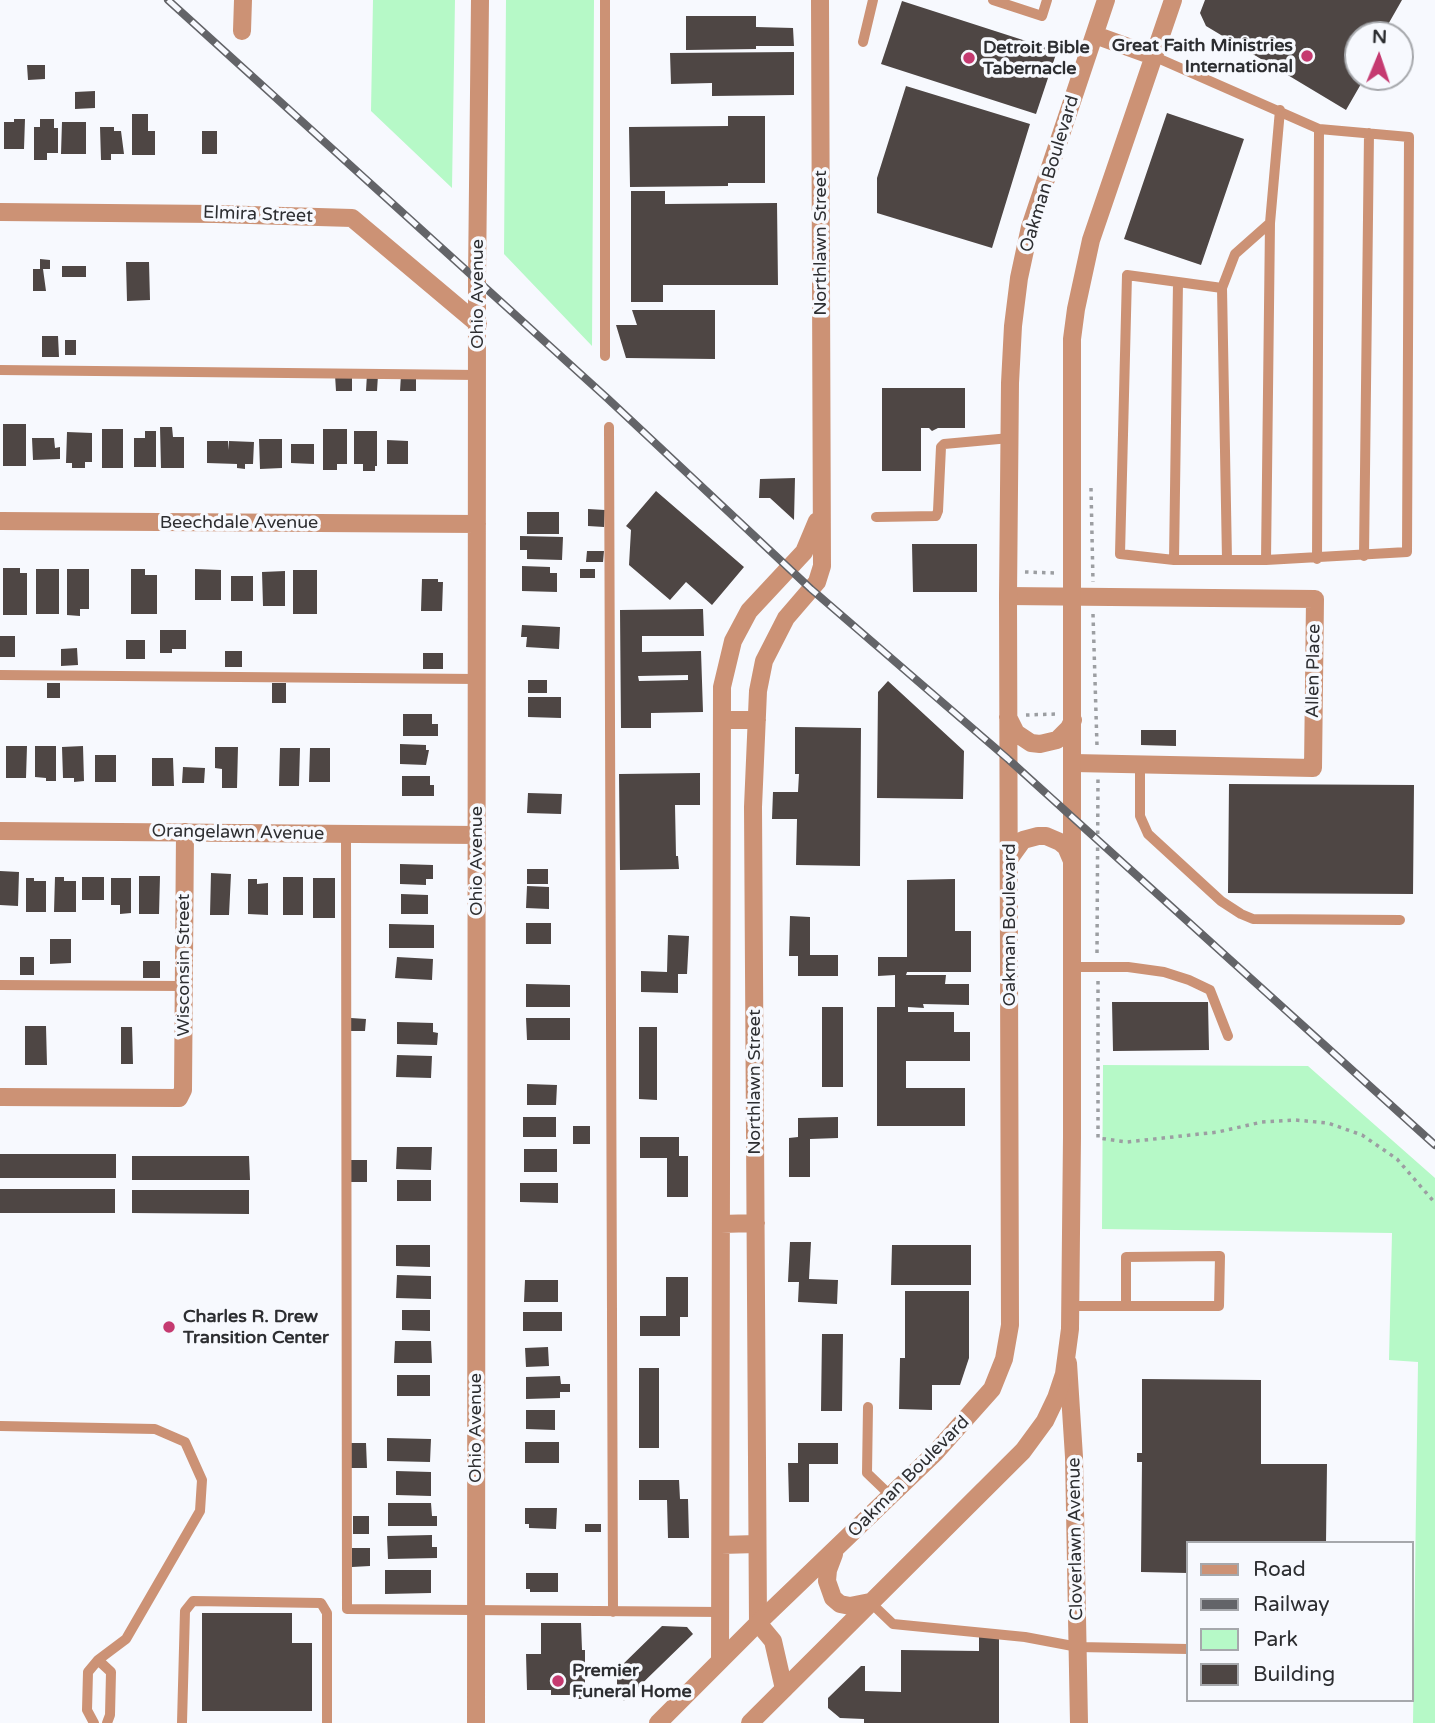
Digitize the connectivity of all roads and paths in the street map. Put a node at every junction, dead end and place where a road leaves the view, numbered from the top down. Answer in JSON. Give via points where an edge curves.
{"nodes":[{"id":1,"x":243,"y":0,"type":"edge"},
{"id":2,"x":480,"y":0,"type":"edge"},
{"id":3,"x":605,"y":0,"type":"edge"},
{"id":4,"x":820,"y":0,"type":"edge"},
{"id":5,"x":873,"y":0,"type":"edge"},
{"id":6,"x":993,"y":0,"type":"edge"},
{"id":7,"x":1047,"y":0,"type":"edge"},
{"id":8,"x":1106,"y":0,"type":"edge"},
{"id":9,"x":1173,"y":0,"type":"edge"},
{"id":10,"x":242,"y":32,"type":"dead end"},
{"id":11,"x":1095,"y":35,"type":"junction"},
{"id":12,"x":863,"y":43,"type":"dead end"},
{"id":13,"x":1153,"y":56,"type":"junction"},
{"id":14,"x":1280,"y":110,"type":"junction"},
{"id":15,"x":1319,"y":129,"type":"junction"},
{"id":16,"x":1368,"y":133,"type":"junction"},
{"id":17,"x":0,"y":212,"type":"edge"},
{"id":18,"x":1270,"y":223,"type":"junction"},
{"id":19,"x":1178,"y":282,"type":"junction"},
{"id":20,"x":1222,"y":288,"type":"junction"},
{"id":21,"x":478,"y":324,"type":"junction"},
{"id":22,"x":605,"y":356,"type":"dead end"},
{"id":23,"x":0,"y":370,"type":"edge"},
{"id":24,"x":478,"y":375,"type":"junction"},
{"id":25,"x":609,"y":426,"type":"dead end"},
{"id":26,"x":1010,"y":438,"type":"junction"},
{"id":27,"x":823,"y":487,"type":"junction"},
{"id":28,"x":876,"y":517,"type":"dead end"},
{"id":29,"x":0,"y":521,"type":"edge"},
{"id":30,"x":477,"y":524,"type":"junction"},
{"id":31,"x":1364,"y":556,"type":"junction"},
{"id":32,"x":1317,"y":559,"type":"junction"},
{"id":33,"x":1174,"y":560,"type":"junction"},
{"id":34,"x":1227,"y":560,"type":"junction"},
{"id":35,"x":1266,"y":560,"type":"junction"},
{"id":36,"x":1023,"y":572,"type":"dead end"},
{"id":37,"x":1058,"y":573,"type":"dead end"},
{"id":38,"x":1008,"y":596,"type":"junction"},
{"id":39,"x":1072,"y":596,"type":"junction"},
{"id":40,"x":761,"y":599,"type":"junction"},
{"id":41,"x":786,"y":618,"type":"junction"},
{"id":42,"x":0,"y":675,"type":"edge"},
{"id":43,"x":477,"y":679,"type":"junction"},
{"id":44,"x":1015,"y":716,"type":"junction"},
{"id":45,"x":1066,"y":717,"type":"junction"},
{"id":46,"x":722,"y":720,"type":"junction"},
{"id":47,"x":757,"y":720,"type":"junction"},
{"id":48,"x":1074,"y":763,"type":"junction"},
{"id":49,"x":1140,"y":766,"type":"junction"},
{"id":50,"x":721,"y":807,"type":"junction"},
{"id":51,"x":753,"y":807,"type":"junction"},
{"id":52,"x":0,"y":831,"type":"edge"},
{"id":53,"x":185,"y":832,"type":"junction"},
{"id":54,"x":346,"y":834,"type":"junction"},
{"id":55,"x":477,"y":835,"type":"junction"},
{"id":56,"x":1010,"y":858,"type":"junction"},
{"id":57,"x":1072,"y":861,"type":"junction"},
{"id":58,"x":1400,"y":920,"type":"dead end"},
{"id":59,"x":1072,"y":967,"type":"junction"},
{"id":60,"x":0,"y":985,"type":"edge"},
{"id":61,"x":183,"y":986,"type":"junction"},
{"id":62,"x":1228,"y":1036,"type":"dead end"},
{"id":63,"x":0,"y":1097,"type":"edge"},
{"id":64,"x":1098,"y":1138,"type":"dead end"},
{"id":65,"x":1435,"y":1203,"type":"edge"},
{"id":66,"x":756,"y":1223,"type":"junction"},
{"id":67,"x":720,"y":1224,"type":"junction"},
{"id":68,"x":1126,"y":1305,"type":"junction"},
{"id":69,"x":1070,"y":1306,"type":"junction"},
{"id":70,"x":1068,"y":1356,"type":"junction"},
{"id":71,"x":868,"y":1407,"type":"dead end"},
{"id":72,"x":0,"y":1426,"type":"edge"},
{"id":73,"x":891,"y":1496,"type":"junction"},
{"id":74,"x":757,"y":1544,"type":"junction"},
{"id":75,"x":720,"y":1545,"type":"junction"},
{"id":76,"x":835,"y":1551,"type":"junction"},
{"id":77,"x":870,"y":1602,"type":"junction"},
{"id":78,"x":476,"y":1610,"type":"junction"},
{"id":79,"x":613,"y":1612,"type":"junction"},
{"id":80,"x":721,"y":1612,"type":"junction"},
{"id":81,"x":758,"y":1623,"type":"junction"},
{"id":82,"x":1078,"y":1647,"type":"junction"},
{"id":83,"x":1186,"y":1649,"type":"edge"},
{"id":84,"x":98,"y":1660,"type":"junction"},
{"id":85,"x":720,"y":1660,"type":"junction"},
{"id":86,"x":784,"y":1689,"type":"junction"},
{"id":87,"x":94,"y":1723,"type":"edge"},
{"id":88,"x":107,"y":1723,"type":"edge"},
{"id":89,"x":182,"y":1723,"type":"edge"},
{"id":90,"x":327,"y":1723,"type":"edge"},
{"id":91,"x":476,"y":1723,"type":"edge"},
{"id":92,"x":658,"y":1723,"type":"edge"},
{"id":93,"x":750,"y":1723,"type":"edge"},
{"id":94,"x":1079,"y":1723,"type":"edge"}],
"edges":[{"from":1,"to":10,"type":"street"},
{"from":2,"to":21,"type":"street","name":"Ohio Avenue"},
{"from":3,"to":22,"type":"lane"},
{"from":4,"to":27,"type":"street","name":"Northlawn Street"},
{"from":5,"to":12,"type":"lane"},
{"from":6,"to":7,"type":"lane","via":[[1042,16]]},
{"from":8,"to":11,"type":"street","name":"Oakman Boulevard"},
{"from":9,"to":13,"type":"street"},
{"from":11,"to":13,"type":"street"},
{"from":11,"to":26,"type":"street","name":"Oakman Boulevard","via":[[1030,227],[1013,326]]},
{"from":13,"to":14,"type":"lane"},
{"from":13,"to":39,"type":"street","via":[[1091,240],[1076,309],[1071,370]]},
{"from":14,"to":15,"type":"lane"},
{"from":14,"to":18,"type":"lane"},
{"from":15,"to":16,"type":"lane"},
{"from":15,"to":32,"type":"lane"},
{"from":16,"to":31,"type":"lane"},
{"from":16,"to":31,"type":"lane","via":[[1409,138],[1407,552]]},
{"from":17,"to":21,"type":"street","name":"Elmira Street","via":[[352,218]]},
{"from":18,"to":20,"type":"lane","via":[[1235,254]]},
{"from":18,"to":35,"type":"lane"},
{"from":19,"to":20,"type":"lane"},
{"from":19,"to":33,"type":"lane"},
{"from":19,"to":33,"type":"lane","via":[[1127,275],[1120,554]]},
{"from":20,"to":34,"type":"lane"},
{"from":21,"to":24,"type":"street","name":"Ohio Avenue"},
{"from":23,"to":24,"type":"lane"},
{"from":24,"to":30,"type":"street","name":"Ohio Avenue"},
{"from":25,"to":79,"type":"lane"},
{"from":26,"to":28,"type":"lane","via":[[944,443],[936,516]]},
{"from":26,"to":38,"type":"street","name":"Oakman Boulevard"},
{"from":27,"to":40,"type":"street","name":"Northlawn Street","via":[[804,552]]},
{"from":27,"to":41,"type":"street","name":"Northlawn Street","via":[[821,573]]},
{"from":29,"to":30,"type":"street","name":"Beechdale Avenue"},
{"from":30,"to":43,"type":"street","name":"Ohio Avenue"},
{"from":31,"to":32,"type":"lane"},
{"from":32,"to":35,"type":"lane"},
{"from":33,"to":34,"type":"lane"},
{"from":34,"to":35,"type":"lane"},
{"from":36,"to":37,"type":"path"},
{"from":38,"to":39,"type":"street","name":"Allen Place"},
{"from":38,"to":44,"type":"street","name":"Oakman Boulevard"},
{"from":39,"to":45,"type":"street"},
{"from":39,"to":49,"type":"street","name":"Allen Place","via":[[1315,599],[1313,768]]},
{"from":40,"to":41,"type":"street"},
{"from":40,"to":46,"type":"street","name":"Northlawn Street","via":[[749,611],[730,648],[722,687]]},
{"from":41,"to":47,"type":"street","name":"Northlawn Street","via":[[764,661]]},
{"from":42,"to":43,"type":"lane"},
{"from":43,"to":55,"type":"street","name":"Ohio Avenue"},
{"from":44,"to":45,"type":"path"},
{"from":44,"to":45,"type":"street","via":[[1016,733],[1041,744],[1057,740],[1069,728]]},
{"from":44,"to":56,"type":"street","name":"Oakman Boulevard"},
{"from":45,"to":48,"type":"street"},
{"from":46,"to":47,"type":"street"},
{"from":46,"to":50,"type":"street","name":"Northlawn Street"},
{"from":47,"to":51,"type":"street","name":"Northlawn Street"},
{"from":48,"to":49,"type":"street","name":"Allen Place"},
{"from":48,"to":57,"type":"street"},
{"from":49,"to":58,"type":"lane","via":[[1140,816],[1148,834],[1241,914],[1252,919]]},
{"from":50,"to":51,"type":"street"},
{"from":50,"to":67,"type":"street","name":"Northlawn Street"},
{"from":51,"to":66,"type":"street","name":"Northlawn Street"},
{"from":52,"to":53,"type":"street","name":"Orangelawn Avenue"},
{"from":53,"to":54,"type":"street","name":"Orangelawn Avenue"},
{"from":53,"to":61,"type":"street","name":"Wisconsin Street"},
{"from":54,"to":55,"type":"street","name":"Orangelawn Avenue"},
{"from":54,"to":78,"type":"lane","via":[[347,1609]]},
{"from":55,"to":78,"type":"street","name":"Ohio Avenue"},
{"from":56,"to":57,"type":"street","via":[[1023,840],[1046,836],[1066,847]]},
{"from":56,"to":73,"type":"street","name":"Oakman Boulevard","via":[[1008,1344],[998,1377],[980,1404]]},
{"from":57,"to":59,"type":"street"},
{"from":59,"to":62,"type":"lane","via":[[1128,967],[1189,980],[1210,990]]},
{"from":59,"to":69,"type":"street"},
{"from":60,"to":61,"type":"lane"},
{"from":61,"to":63,"type":"street","name":"Wisconsin Street","via":[[183,1090],[179,1098]]},
{"from":64,"to":65,"type":"path","via":[[1127,1142],[1262,1122],[1328,1123],[1362,1135],[1397,1158]]},
{"from":66,"to":67,"type":"street"},
{"from":66,"to":74,"type":"street","name":"Northlawn Street"},
{"from":67,"to":75,"type":"street","name":"Northlawn Street"},
{"from":68,"to":68,"type":"lane","via":[[1219,1306],[1220,1256],[1126,1257]]},
{"from":68,"to":69,"type":"lane"},
{"from":69,"to":70,"type":"street"},
{"from":70,"to":77,"type":"street","via":[[1056,1398],[1031,1442]]},
{"from":70,"to":82,"type":"street","name":"Cloverlawn Avenue"},
{"from":71,"to":73,"type":"lane","via":[[867,1473]]},
{"from":72,"to":84,"type":"lane","via":[[155,1429],[185,1442],[202,1480],[200,1511],[126,1639]]},
{"from":73,"to":76,"type":"street","name":"Oakman Boulevard"},
{"from":74,"to":75,"type":"street"},
{"from":74,"to":81,"type":"street","name":"Northlawn Street"},
{"from":75,"to":80,"type":"street","name":"Northlawn Street"},
{"from":76,"to":77,"type":"street","via":[[827,1581],[833,1598],[850,1606]]},
{"from":76,"to":81,"type":"street","name":"Oakman Boulevard"},
{"from":77,"to":82,"type":"lane","via":[[893,1624]]},
{"from":77,"to":86,"type":"street"},
{"from":78,"to":79,"type":"lane"},
{"from":78,"to":91,"type":"street","name":"Ohio Avenue"},
{"from":79,"to":80,"type":"lane"},
{"from":80,"to":85,"type":"street","name":"Northlawn Street"},
{"from":81,"to":85,"type":"street","name":"Oakman Boulevard"},
{"from":81,"to":86,"type":"street","via":[[773,1641]]},
{"from":82,"to":83,"type":"lane"},
{"from":82,"to":94,"type":"street","name":"Cloverlawn Avenue"},
{"from":84,"to":87,"type":"lane","via":[[88,1672],[87,1710]]},
{"from":84,"to":88,"type":"lane","via":[[111,1672]]},
{"from":85,"to":92,"type":"street","name":"Oakman Boulevard"},
{"from":86,"to":93,"type":"street"},
{"from":89,"to":90,"type":"lane","via":[[186,1611],[193,1601],[321,1603],[327,1612]]}]}
